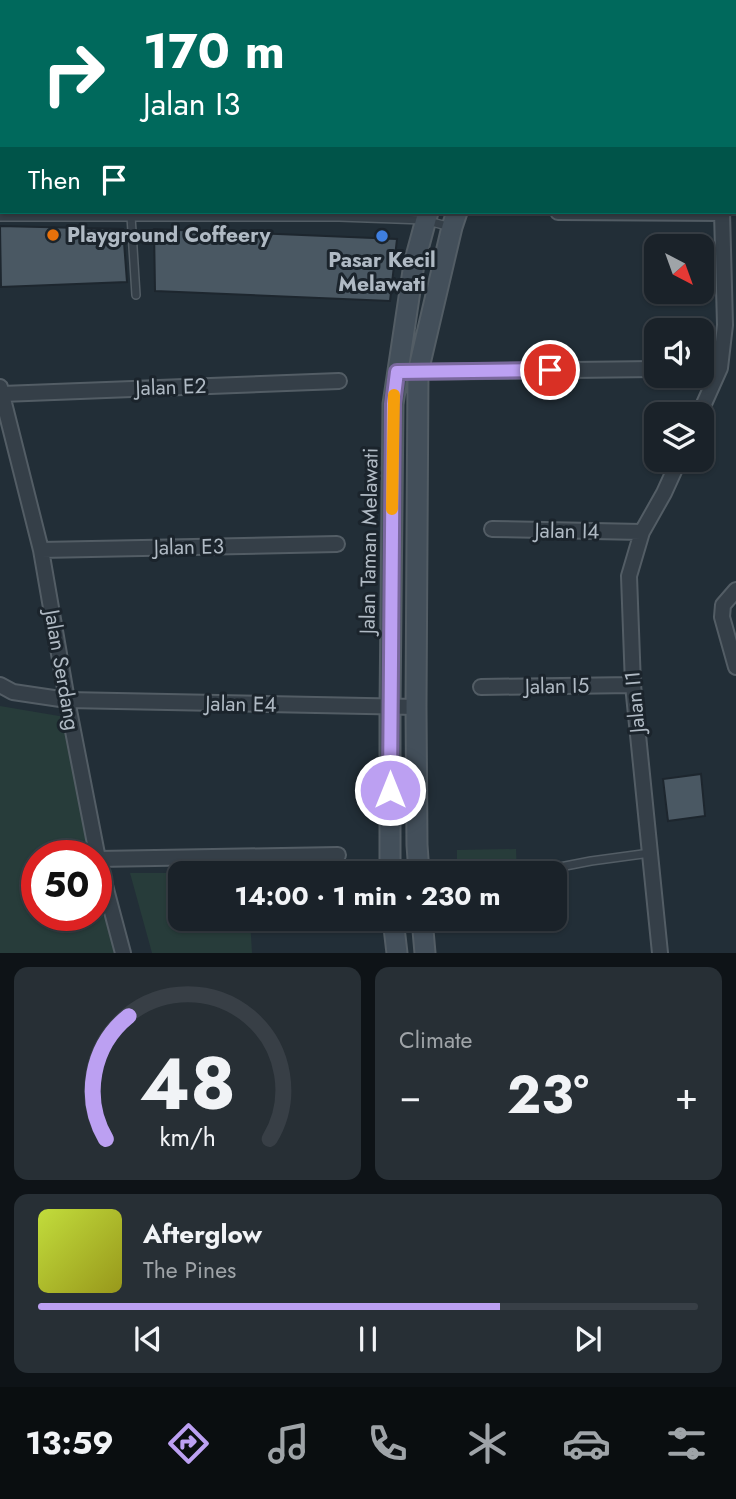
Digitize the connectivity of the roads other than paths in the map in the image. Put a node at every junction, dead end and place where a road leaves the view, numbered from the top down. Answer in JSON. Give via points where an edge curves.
{"nodes":[{"id":1,"x":722,"y":214,"type":"edge"},
{"id":2,"x":131,"y":216,"type":"junction"},
{"id":3,"x":426,"y":216,"type":"edge"},
{"id":4,"x":0,"y":217,"type":"edge"},
{"id":5,"x":454,"y":219,"type":"edge"},
{"id":6,"x":136,"y":295,"type":"dead end"},
{"id":7,"x":714,"y":368,"type":"edge"},
{"id":8,"x":720,"y":368,"type":"junction"},
{"id":9,"x":644,"y":369,"type":"edge"},
{"id":10,"x":397,"y":372,"type":"junction"},
{"id":11,"x":418,"y":372,"type":"junction"},
{"id":12,"x":339,"y":381,"type":"dead end"},
{"id":13,"x":1,"y":391,"type":"edge"},
{"id":14,"x":705,"y":402,"type":"edge"},
{"id":15,"x":674,"y":472,"type":"edge"},
{"id":16,"x":492,"y":529,"type":"dead end"},
{"id":17,"x":642,"y":532,"type":"junction"},
{"id":18,"x":337,"y":544,"type":"dead end"},
{"id":19,"x":41,"y":550,"type":"junction"},
{"id":20,"x":736,"y":590,"type":"edge"},
{"id":21,"x":736,"y":667,"type":"edge"},
{"id":22,"x":0,"y":685,"type":"edge"},
{"id":23,"x":633,"y":685,"type":"junction"},
{"id":24,"x":481,"y":687,"type":"dead end"},
{"id":25,"x":67,"y":700,"type":"junction"},
{"id":26,"x":390,"y":707,"type":"junction"},
{"id":27,"x":416,"y":707,"type":"junction"},
{"id":28,"x":94,"y":840,"type":"edge"},
{"id":29,"x":650,"y":853,"type":"junction"},
{"id":30,"x":338,"y":855,"type":"dead end"},
{"id":31,"x":112,"y":859,"type":"edge"},
{"id":32,"x":390,"y":861,"type":"edge"},
{"id":33,"x":418,"y":861,"type":"edge"},
{"id":34,"x":567,"y":866,"type":"edge"},
{"id":35,"x":112,"y":912,"type":"edge"},
{"id":36,"x":394,"y":931,"type":"edge"},
{"id":37,"x":423,"y":931,"type":"edge"},
{"id":38,"x":123,"y":953,"type":"edge"},
{"id":39,"x":397,"y":953,"type":"edge"},
{"id":40,"x":425,"y":953,"type":"edge"},
{"id":41,"x":660,"y":953,"type":"edge"}],
"edges":[{"from":1,"to":8,"type":"street","via":[[726,325]]},
{"from":2,"to":3,"type":"lane"},
{"from":2,"to":4,"type":"lane"},
{"from":2,"to":6,"type":"lane"},
{"from":3,"to":5,"type":"lane"},
{"from":3,"to":10,"type":"main road","name":"Jalan Taman Melawati"},
{"from":5,"to":11,"type":"main road"},
{"from":7,"to":8,"type":"street"},
{"from":8,"to":14,"type":"street"},
{"from":9,"to":11,"type":"street"},
{"from":10,"to":11,"type":"street"},
{"from":10,"to":26,"type":"main road","name":"Jalan Taman Melawati"},
{"from":11,"to":27,"type":"main road"},
{"from":12,"to":13,"type":"street","name":"Jalan E2"},
{"from":13,"to":19,"type":"street","name":"Jalan Serdang"},
{"from":15,"to":17,"type":"street","name":"Jalan I1"},
{"from":16,"to":17,"type":"street","name":"Jalan I4"},
{"from":17,"to":23,"type":"street","name":"Jalan I1","via":[[628,576]]},
{"from":18,"to":19,"type":"street","name":"Jalan E3"},
{"from":19,"to":25,"type":"street","name":"Jalan Serdang"},
{"from":20,"to":21,"type":"street","via":[[723,605],[722,617]]},
{"from":22,"to":25,"type":"street","name":"Jalan E4","via":[[13,692]]},
{"from":23,"to":24,"type":"street","name":"Jalan I5"},
{"from":23,"to":29,"type":"street","name":"Jalan I1"},
{"from":25,"to":26,"type":"street","name":"Jalan E4"},
{"from":25,"to":28,"type":"street","name":"Jalan Serdang"},
{"from":26,"to":27,"type":"street","name":"Jalan E4"},
{"from":26,"to":32,"type":"main road","name":"Jalan Taman Melawati"},
{"from":27,"to":33,"type":"main road"},
{"from":29,"to":34,"type":"lane"},
{"from":29,"to":41,"type":"street","name":"Jalan I1"},
{"from":30,"to":31,"type":"street"},
{"from":35,"to":38,"type":"street","name":"Jalan Serdang"},
{"from":36,"to":39,"type":"main road"},
{"from":37,"to":40,"type":"main road"}]}
